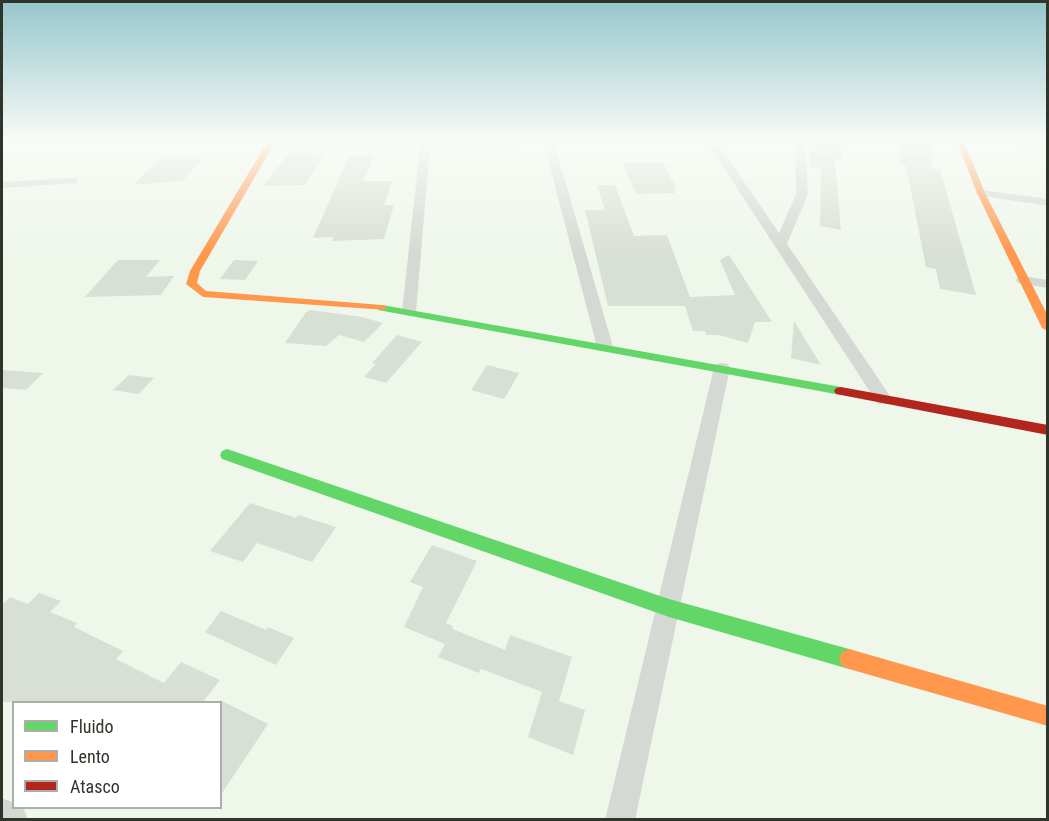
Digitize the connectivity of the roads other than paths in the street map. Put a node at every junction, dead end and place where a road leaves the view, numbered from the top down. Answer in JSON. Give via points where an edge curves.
{"nodes":[{"id":1,"x":251,"y":177,"type":"edge"},
{"id":2,"x":422,"y":177,"type":"edge"},
{"id":3,"x":559,"y":177,"type":"edge"},
{"id":4,"x":736,"y":177,"type":"edge"},
{"id":5,"x":801,"y":177,"type":"edge"},
{"id":6,"x":975,"y":177,"type":"edge"},
{"id":7,"x":73,"y":181,"type":"dead end"},
{"id":8,"x":2,"y":185,"type":"edge"},
{"id":9,"x":981,"y":193,"type":"junction"},
{"id":10,"x":1047,"y":202,"type":"edge"},
{"id":11,"x":781,"y":243,"type":"junction"},
{"id":12,"x":1023,"y":280,"type":"junction"},
{"id":13,"x":1047,"y":284,"type":"edge"},
{"id":14,"x":409,"y":312,"type":"junction"},
{"id":15,"x":1047,"y":328,"type":"edge"},
{"id":16,"x":605,"y":347,"type":"junction"},
{"id":17,"x":722,"y":368,"type":"junction"},
{"id":18,"x":884,"y":400,"type":"junction"},
{"id":19,"x":1047,"y":430,"type":"edge"},
{"id":20,"x":226,"y":455,"type":"dead end"},
{"id":21,"x":669,"y":608,"type":"junction"},
{"id":22,"x":1047,"y":716,"type":"edge"},
{"id":23,"x":2,"y":813,"type":"edge"},
{"id":24,"x":13,"y":819,"type":"edge"},
{"id":25,"x":620,"y":819,"type":"edge"}],
"edges":[{"from":1,"to":14,"type":"street","via":[[191,284],[203,294],[216,296]]},
{"from":2,"to":14,"type":"street"},
{"from":3,"to":16,"type":"street"},
{"from":4,"to":11,"type":"street"},
{"from":5,"to":11,"type":"street","via":[[802,194]]},
{"from":6,"to":9,"type":"street"},
{"from":7,"to":8,"type":"street"},
{"from":9,"to":10,"type":"street"},
{"from":9,"to":12,"type":"street"},
{"from":11,"to":18,"type":"street"},
{"from":12,"to":13,"type":"street"},
{"from":12,"to":15,"type":"street"},
{"from":14,"to":16,"type":"street"},
{"from":16,"to":17,"type":"street"},
{"from":17,"to":18,"type":"street"},
{"from":17,"to":21,"type":"street"},
{"from":18,"to":19,"type":"street"},
{"from":20,"to":21,"type":"street"},
{"from":21,"to":22,"type":"street"},
{"from":21,"to":25,"type":"street"},
{"from":23,"to":24,"type":"street"}]}
